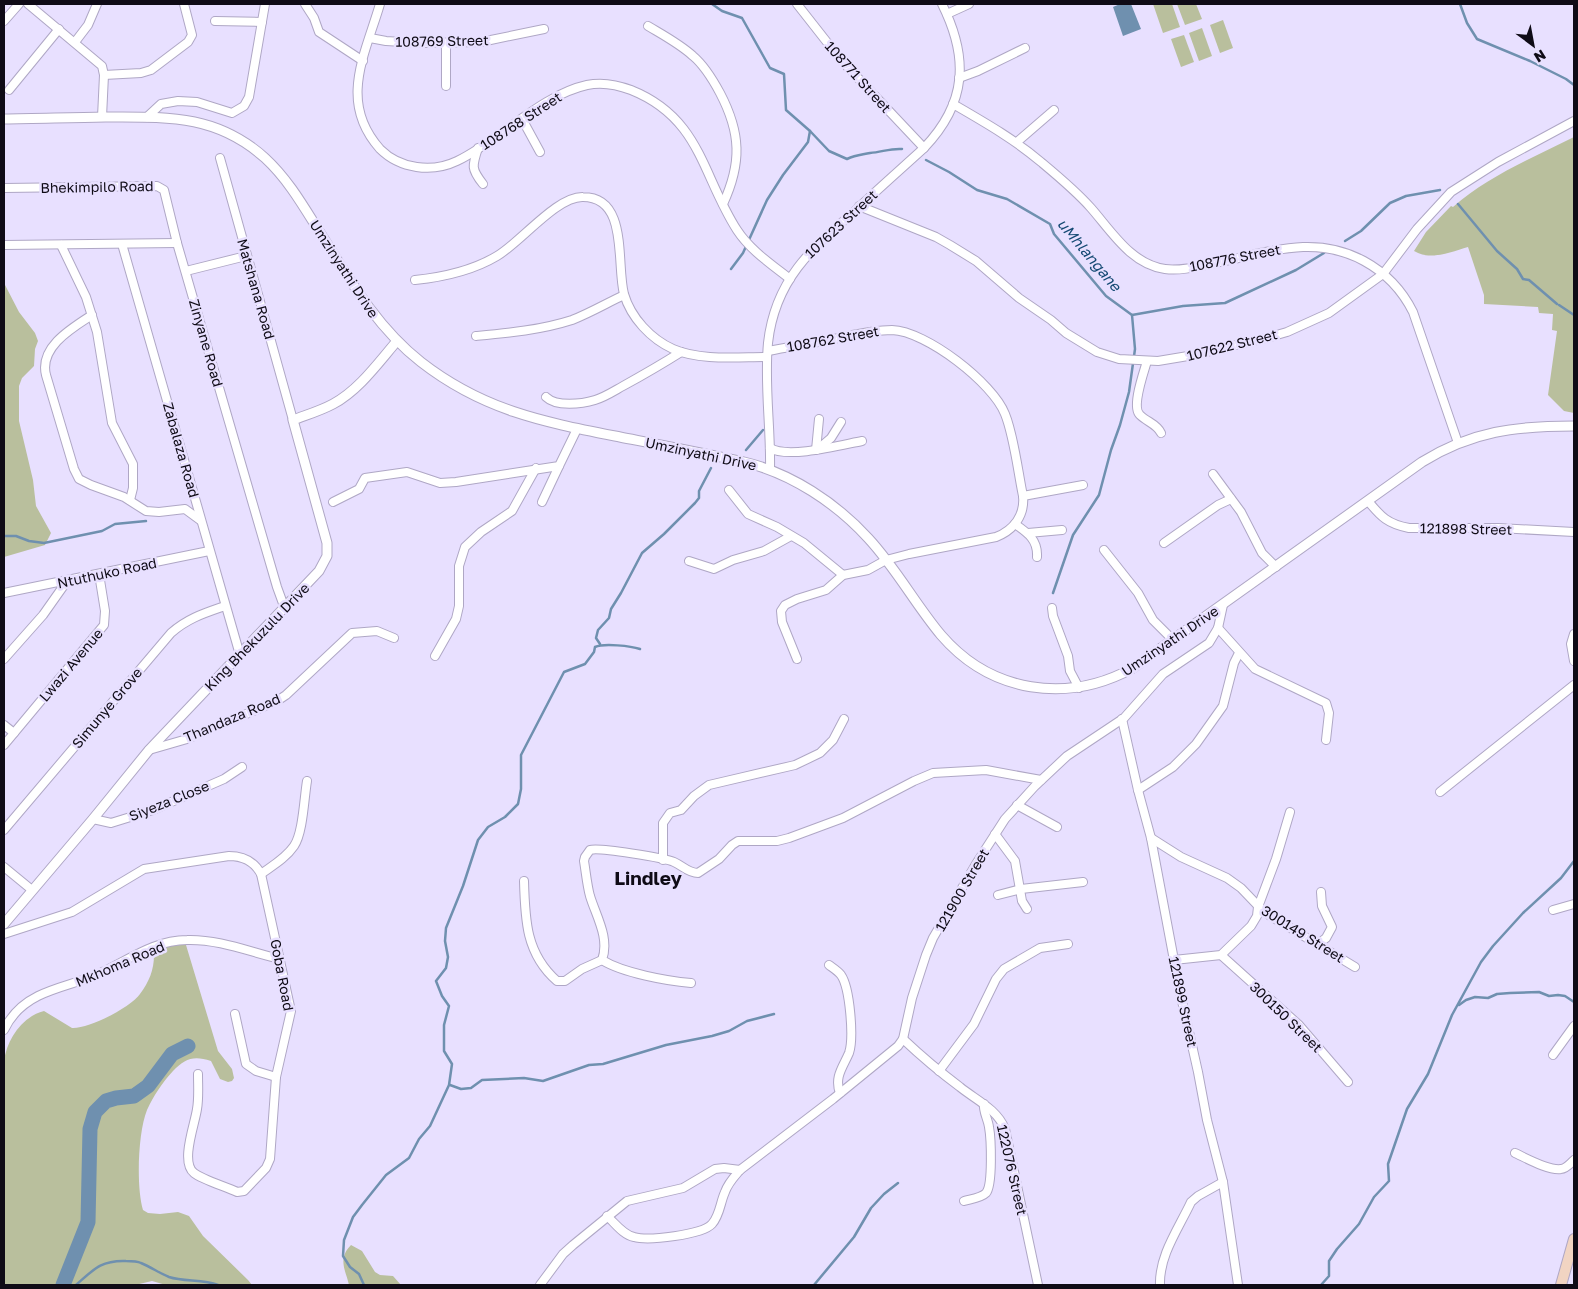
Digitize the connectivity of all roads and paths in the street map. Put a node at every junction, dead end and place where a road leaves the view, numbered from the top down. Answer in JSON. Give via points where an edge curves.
{"nodes":[{"id":1,"x":19,"y":4,"type":"edge"},
{"id":2,"x":28,"y":4,"type":"edge"},
{"id":3,"x":97,"y":4,"type":"edge"},
{"id":4,"x":184,"y":4,"type":"edge"},
{"id":5,"x":265,"y":4,"type":"edge"},
{"id":6,"x":305,"y":4,"type":"edge"},
{"id":7,"x":380,"y":4,"type":"edge"},
{"id":8,"x":797,"y":4,"type":"edge"},
{"id":9,"x":942,"y":4,"type":"edge"},
{"id":10,"x":969,"y":4,"type":"edge"},
{"id":11,"x":947,"y":14,"type":"junction"},
{"id":12,"x":4,"y":21,"type":"edge"},
{"id":13,"x":214,"y":21,"type":"dead end"},
{"id":14,"x":262,"y":22,"type":"junction"},
{"id":15,"x":648,"y":26,"type":"dead end"},
{"id":16,"x":59,"y":29,"type":"junction"},
{"id":17,"x":544,"y":29,"type":"dead end"},
{"id":18,"x":370,"y":38,"type":"junction"},
{"id":19,"x":75,"y":42,"type":"junction"},
{"id":20,"x":446,"y":42,"type":"junction"},
{"id":21,"x":1025,"y":48,"type":"dead end"},
{"id":22,"x":363,"y":61,"type":"junction"},
{"id":23,"x":104,"y":74,"type":"junction"},
{"id":24,"x":959,"y":78,"type":"junction"},
{"id":25,"x":446,"y":86,"type":"dead end"},
{"id":26,"x":9,"y":90,"type":"dead end"},
{"id":27,"x":953,"y":104,"type":"junction"},
{"id":28,"x":1054,"y":110,"type":"dead end"},
{"id":29,"x":102,"y":117,"type":"junction"},
{"id":30,"x":147,"y":117,"type":"junction"},
{"id":31,"x":4,"y":119,"type":"edge"},
{"id":32,"x":522,"y":119,"type":"junction"},
{"id":33,"x":1574,"y":120,"type":"edge"},
{"id":34,"x":1017,"y":142,"type":"junction"},
{"id":35,"x":478,"y":148,"type":"junction"},
{"id":36,"x":924,"y":148,"type":"junction"},
{"id":37,"x":540,"y":152,"type":"dead end"},
{"id":38,"x":220,"y":158,"type":"dead end"},
{"id":39,"x":484,"y":184,"type":"dead end"},
{"id":40,"x":4,"y":188,"type":"edge"},
{"id":41,"x":723,"y":204,"type":"junction"},
{"id":42,"x":859,"y":206,"type":"junction"},
{"id":43,"x":177,"y":243,"type":"junction"},
{"id":44,"x":122,"y":244,"type":"junction"},
{"id":45,"x":4,"y":245,"type":"edge"},
{"id":46,"x":61,"y":245,"type":"junction"},
{"id":47,"x":246,"y":256,"type":"junction"},
{"id":48,"x":186,"y":271,"type":"junction"},
{"id":49,"x":1383,"y":274,"type":"junction"},
{"id":50,"x":790,"y":279,"type":"junction"},
{"id":51,"x":414,"y":280,"type":"dead end"},
{"id":52,"x":624,"y":295,"type":"junction"},
{"id":53,"x":92,"y":315,"type":"junction"},
{"id":54,"x":476,"y":336,"type":"dead end"},
{"id":55,"x":397,"y":340,"type":"junction"},
{"id":56,"x":681,"y":352,"type":"junction"},
{"id":57,"x":767,"y":354,"type":"junction"},
{"id":58,"x":1143,"y":361,"type":"junction"},
{"id":59,"x":546,"y":397,"type":"dead end"},
{"id":60,"x":819,"y":419,"type":"dead end"},
{"id":61,"x":293,"y":420,"type":"junction"},
{"id":62,"x":841,"y":422,"type":"dead end"},
{"id":63,"x":1574,"y":426,"type":"edge"},
{"id":64,"x":577,"y":429,"type":"junction"},
{"id":65,"x":1161,"y":433,"type":"dead end"},
{"id":66,"x":862,"y":441,"type":"dead end"},
{"id":67,"x":1458,"y":443,"type":"junction"},
{"id":68,"x":770,"y":448,"type":"junction"},
{"id":69,"x":816,"y":450,"type":"junction"},
{"id":70,"x":559,"y":466,"type":"junction"},
{"id":71,"x":536,"y":468,"type":"junction"},
{"id":72,"x":770,"y":469,"type":"junction"},
{"id":73,"x":1213,"y":474,"type":"dead end"},
{"id":74,"x":1083,"y":485,"type":"dead end"},
{"id":75,"x":729,"y":490,"type":"dead end"},
{"id":76,"x":1023,"y":496,"type":"junction"},
{"id":77,"x":1231,"y":498,"type":"junction"},
{"id":78,"x":130,"y":500,"type":"junction"},
{"id":79,"x":1368,"y":501,"type":"junction"},
{"id":80,"x":333,"y":502,"type":"dead end"},
{"id":81,"x":542,"y":502,"type":"dead end"},
{"id":82,"x":201,"y":521,"type":"junction"},
{"id":83,"x":1015,"y":524,"type":"junction"},
{"id":84,"x":1062,"y":530,"type":"dead end"},
{"id":85,"x":1574,"y":532,"type":"edge"},
{"id":86,"x":1028,"y":533,"type":"junction"},
{"id":87,"x":791,"y":536,"type":"junction"},
{"id":88,"x":1164,"y":543,"type":"dead end"},
{"id":89,"x":1104,"y":550,"type":"dead end"},
{"id":90,"x":209,"y":551,"type":"junction"},
{"id":91,"x":1037,"y":557,"type":"dead end"},
{"id":92,"x":886,"y":560,"type":"junction"},
{"id":93,"x":689,"y":561,"type":"dead end"},
{"id":94,"x":1276,"y":567,"type":"junction"},
{"id":95,"x":99,"y":574,"type":"junction"},
{"id":96,"x":843,"y":575,"type":"junction"},
{"id":97,"x":67,"y":581,"type":"junction"},
{"id":98,"x":4,"y":593,"type":"edge"},
{"id":99,"x":1224,"y":605,"type":"junction"},
{"id":100,"x":225,"y":606,"type":"junction"},
{"id":101,"x":1052,"y":608,"type":"dead end"},
{"id":102,"x":285,"y":609,"type":"junction"},
{"id":103,"x":1218,"y":628,"type":"junction"},
{"id":104,"x":1574,"y":634,"type":"edge"},
{"id":105,"x":394,"y":638,"type":"dead end"},
{"id":106,"x":1173,"y":640,"type":"junction"},
{"id":107,"x":1239,"y":653,"type":"junction"},
{"id":108,"x":240,"y":655,"type":"junction"},
{"id":109,"x":435,"y":656,"type":"dead end"},
{"id":110,"x":4,"y":659,"type":"edge"},
{"id":111,"x":797,"y":659,"type":"dead end"},
{"id":112,"x":1574,"y":661,"type":"edge"},
{"id":113,"x":1574,"y":685,"type":"edge"},
{"id":114,"x":1079,"y":688,"type":"junction"},
{"id":115,"x":844,"y":719,"type":"dead end"},
{"id":116,"x":1122,"y":719,"type":"junction"},
{"id":117,"x":4,"y":725,"type":"edge"},
{"id":118,"x":14,"y":733,"type":"junction"},
{"id":119,"x":1326,"y":740,"type":"dead end"},
{"id":120,"x":4,"y":745,"type":"edge"},
{"id":121,"x":149,"y":750,"type":"junction"},
{"id":122,"x":242,"y":767,"type":"dead end"},
{"id":123,"x":1041,"y":780,"type":"junction"},
{"id":124,"x":307,"y":782,"type":"dead end"},
{"id":125,"x":1138,"y":790,"type":"junction"},
{"id":126,"x":1440,"y":792,"type":"dead end"},
{"id":127,"x":1017,"y":805,"type":"junction"},
{"id":128,"x":1290,"y":812,"type":"dead end"},
{"id":129,"x":93,"y":819,"type":"junction"},
{"id":130,"x":1056,"y":827,"type":"dead end"},
{"id":131,"x":4,"y":830,"type":"edge"},
{"id":132,"x":995,"y":834,"type":"junction"},
{"id":133,"x":1151,"y":838,"type":"junction"},
{"id":134,"x":663,"y":860,"type":"junction"},
{"id":135,"x":4,"y":867,"type":"edge"},
{"id":136,"x":261,"y":874,"type":"junction"},
{"id":137,"x":524,"y":881,"type":"dead end"},
{"id":138,"x":1083,"y":882,"type":"dead end"},
{"id":139,"x":1021,"y":889,"type":"junction"},
{"id":140,"x":32,"y":890,"type":"junction"},
{"id":141,"x":1321,"y":892,"type":"dead end"},
{"id":142,"x":998,"y":895,"type":"dead end"},
{"id":143,"x":1574,"y":904,"type":"edge"},
{"id":144,"x":1258,"y":906,"type":"junction"},
{"id":145,"x":1027,"y":909,"type":"dead end"},
{"id":146,"x":1553,"y":910,"type":"dead end"},
{"id":147,"x":4,"y":924,"type":"edge"},
{"id":148,"x":4,"y":934,"type":"edge"},
{"id":149,"x":1068,"y":944,"type":"dead end"},
{"id":150,"x":1318,"y":944,"type":"junction"},
{"id":151,"x":1220,"y":956,"type":"junction"},
{"id":152,"x":280,"y":959,"type":"junction"},
{"id":153,"x":602,"y":960,"type":"junction"},
{"id":154,"x":1174,"y":960,"type":"junction"},
{"id":155,"x":829,"y":965,"type":"dead end"},
{"id":156,"x":1355,"y":967,"type":"dead end"},
{"id":157,"x":691,"y":983,"type":"dead end"},
{"id":158,"x":235,"y":1014,"type":"dead end"},
{"id":159,"x":1574,"y":1026,"type":"edge"},
{"id":160,"x":4,"y":1030,"type":"edge"},
{"id":161,"x":903,"y":1039,"type":"junction"},
{"id":162,"x":1553,"y":1055,"type":"dead end"},
{"id":163,"x":939,"y":1071,"type":"junction"},
{"id":164,"x":198,"y":1074,"type":"dead end"},
{"id":165,"x":276,"y":1077,"type":"junction"},
{"id":166,"x":1348,"y":1082,"type":"dead end"},
{"id":167,"x":840,"y":1093,"type":"junction"},
{"id":168,"x":984,"y":1104,"type":"junction"},
{"id":169,"x":1515,"y":1153,"type":"dead end"},
{"id":170,"x":1574,"y":1160,"type":"edge"},
{"id":171,"x":740,"y":1170,"type":"junction"},
{"id":172,"x":1223,"y":1182,"type":"junction"},
{"id":173,"x":964,"y":1201,"type":"dead end"},
{"id":174,"x":607,"y":1216,"type":"junction"},
{"id":175,"x":1574,"y":1239,"type":"edge"},
{"id":176,"x":540,"y":1285,"type":"edge"},
{"id":177,"x":1038,"y":1285,"type":"edge"},
{"id":178,"x":1160,"y":1285,"type":"edge"},
{"id":179,"x":1238,"y":1285,"type":"edge"},
{"id":180,"x":1561,"y":1285,"type":"edge"}],
"edges":[{"from":1,"to":12,"type":"street"},
{"from":2,"to":16,"type":"street"},
{"from":3,"to":19,"type":"street","via":[[88,25]]},
{"from":4,"to":23,"type":"street","via":[[192,35],[188,42],[147,72]]},
{"from":5,"to":14,"type":"street"},
{"from":6,"to":22,"type":"street","via":[[319,32]]},
{"from":7,"to":18,"type":"street","name":"108768 Street"},
{"from":8,"to":36,"type":"street","name":"108771 Street","via":[[841,60]]},
{"from":9,"to":11,"type":"street","name":"107623 Street"},
{"from":10,"to":11,"type":"street"},
{"from":11,"to":24,"type":"street","name":"107623 Street","via":[[958,50]]},
{"from":13,"to":14,"type":"street"},
{"from":14,"to":30,"type":"street","via":[[251,92],[241,109],[229,113],[197,102],[178,101],[161,104]]},
{"from":15,"to":41,"type":"street","via":[[693,55],[714,81],[729,111],[736,139],[737,162]]},
{"from":16,"to":19,"type":"street"},
{"from":16,"to":26,"type":"street"},
{"from":17,"to":20,"type":"street","name":"108769 Street","via":[[481,42]]},
{"from":18,"to":20,"type":"street","name":"108769 Street"},
{"from":18,"to":22,"type":"street","name":"108768 Street"},
{"from":19,"to":23,"type":"street","via":[[100,64]]},
{"from":20,"to":25,"type":"street"},
{"from":21,"to":24,"type":"street"},
{"from":22,"to":35,"type":"street","name":"108768 Street","via":[[357,94],[359,113],[374,141],[390,157],[411,166],[428,168],[451,163]]},
{"from":23,"to":29,"type":"street"},
{"from":24,"to":27,"type":"street","name":"107623 Street"},
{"from":27,"to":34,"type":"street","name":"108776 Street"},
{"from":27,"to":36,"type":"street","name":"107623 Street","via":[[942,126]]},
{"from":28,"to":34,"type":"street"},
{"from":29,"to":30,"type":"street","name":"Umzinyathi Drive"},
{"from":29,"to":31,"type":"street","name":"Umzinyathi Drive"},
{"from":30,"to":55,"type":"street","name":"Umzinyathi Drive","via":[[207,124],[243,141],[266,159],[300,201],[365,304]]},
{"from":32,"to":35,"type":"street","name":"108768 Street"},
{"from":32,"to":37,"type":"street"},
{"from":32,"to":41,"type":"street","name":"108768 Street","via":[[580,86],[607,84],[631,90],[659,106],[682,127],[695,145]]},
{"from":33,"to":49,"type":"street","name":"107622 Street","via":[[1451,192],[1417,229]]},
{"from":34,"to":49,"type":"street","name":"108776 Street","via":[[1069,186],[1126,249],[1152,265],[1166,269],[1189,268],[1314,246],[1350,254]]},
{"from":35,"to":39,"type":"street","via":[[473,165]]},
{"from":36,"to":42,"type":"street","name":"107623 Street"},
{"from":38,"to":47,"type":"street","name":"Matshana Road"},
{"from":40,"to":43,"type":"street","name":"Bhekimpilo Road","via":[[160,187],[165,192]]},
{"from":41,"to":50,"type":"street","name":"108768 Street","via":[[744,239]]},
{"from":42,"to":50,"type":"street","name":"107623 Street","via":[[812,250]]},
{"from":42,"to":58,"type":"street","name":"107622 Street","via":[[950,245],[1066,333],[1097,352],[1119,359]]},
{"from":43,"to":44,"type":"street"},
{"from":43,"to":48,"type":"street","name":"Zinyane Road"},
{"from":44,"to":46,"type":"street"},
{"from":44,"to":82,"type":"street","name":"Zabalaza Road"},
{"from":45,"to":46,"type":"street"},
{"from":46,"to":53,"type":"street","via":[[84,289]]},
{"from":47,"to":48,"type":"street"},
{"from":47,"to":61,"type":"street","name":"Matshana Road"},
{"from":48,"to":102,"type":"street","name":"Zinyane Road"},
{"from":49,"to":58,"type":"street","name":"107622 Street","via":[[1329,313],[1286,332],[1187,356]]},
{"from":49,"to":67,"type":"street","name":"108776 Street","via":[[1405,297],[1416,318]]},
{"from":50,"to":57,"type":"street","name":"107623 Street","via":[[772,319]]},
{"from":51,"to":52,"type":"street","via":[[445,276],[489,260],[509,248],[563,202],[586,197],[603,204],[614,217]]},
{"from":52,"to":54,"type":"street","via":[[562,322]]},
{"from":52,"to":56,"type":"street","name":"108762 Street","via":[[645,329]]},
{"from":53,"to":78,"type":"street","via":[[112,423],[132,464]]},
{"from":53,"to":78,"type":"street","via":[[60,339],[48,354],[45,371],[72,465],[80,479]]},
{"from":55,"to":61,"type":"street","via":[[364,379],[343,397]]},
{"from":55,"to":64,"type":"street","name":"Umzinyathi Drive","via":[[436,373],[484,401],[522,416]]},
{"from":56,"to":57,"type":"street","name":"108762 Street","via":[[706,356]]},
{"from":56,"to":59,"type":"street","via":[[598,399],[560,403]]},
{"from":57,"to":68,"type":"street","name":"107623 Street"},
{"from":57,"to":76,"type":"street","name":"108762 Street","via":[[885,330],[905,332],[937,346],[993,394],[1001,406],[1008,422]]},
{"from":58,"to":65,"type":"street","via":[[1137,411]]},
{"from":60,"to":69,"type":"street"},
{"from":61,"to":102,"type":"street","name":"King Bhekuzulu Drive","via":[[327,550],[319,571]]},
{"from":62,"to":69,"type":"street","via":[[831,438]]},
{"from":63,"to":67,"type":"street","name":"Umzinyathi Drive","via":[[1512,429]]},
{"from":64,"to":70,"type":"street"},
{"from":64,"to":72,"type":"street","name":"Umzinyathi Drive"},
{"from":66,"to":69,"type":"street"},
{"from":67,"to":79,"type":"street","name":"Umzinyathi Drive","via":[[1422,462]]},
{"from":68,"to":69,"type":"street","via":[[777,452]]},
{"from":68,"to":72,"type":"street","name":"107623 Street"},
{"from":70,"to":71,"type":"street"},
{"from":70,"to":81,"type":"street"},
{"from":71,"to":80,"type":"street","via":[[440,483],[407,472],[374,476],[365,478],[359,489]]},
{"from":71,"to":109,"type":"street","via":[[512,511],[465,547],[458,566],[459,606],[456,619]]},
{"from":72,"to":92,"type":"street","name":"Umzinyathi Drive","via":[[814,493],[846,517]]},
{"from":73,"to":77,"type":"street"},
{"from":74,"to":76,"type":"street"},
{"from":75,"to":87,"type":"street","via":[[748,514]]},
{"from":76,"to":83,"type":"street","name":"108762 Street","via":[[1023,508]]},
{"from":77,"to":88,"type":"street"},
{"from":77,"to":94,"type":"street","via":[[1258,548]]},
{"from":78,"to":82,"type":"street","via":[[146,511],[185,509]]},
{"from":79,"to":85,"type":"street","name":"121898 Street","via":[[1388,522],[1409,528]]},
{"from":79,"to":94,"type":"street","name":"Umzinyathi Drive"},
{"from":82,"to":90,"type":"street","name":"Zabalaza Road"},
{"from":83,"to":86,"type":"street"},
{"from":83,"to":92,"type":"street","via":[[996,537]]},
{"from":84,"to":86,"type":"street"},
{"from":86,"to":91,"type":"street","via":[[1038,549]]},
{"from":87,"to":93,"type":"street","via":[[764,551],[714,569]]},
{"from":87,"to":96,"type":"street"},
{"from":89,"to":106,"type":"street","via":[[1138,593],[1153,620]]},
{"from":90,"to":95,"type":"street","name":"Ntuthuko Road"},
{"from":90,"to":100,"type":"street","name":"Zabalaza Road"},
{"from":92,"to":96,"type":"street","via":[[868,570]]},
{"from":92,"to":114,"type":"street","name":"Umzinyathi Drive","via":[[941,634],[975,664],[993,675],[1023,685]]},
{"from":94,"to":99,"type":"street","name":"Umzinyathi Drive"},
{"from":95,"to":97,"type":"street","name":"Ntuthuko Road"},
{"from":95,"to":118,"type":"street","name":"Lwazi Avenue","via":[[104,625]]},
{"from":96,"to":111,"type":"street","via":[[826,590],[782,608],[782,622]]},
{"from":97,"to":98,"type":"street","name":"Ntuthuko Road"},
{"from":97,"to":110,"type":"street","via":[[43,615]]},
{"from":99,"to":103,"type":"street"},
{"from":99,"to":106,"type":"street","name":"Umzinyathi Drive"},
{"from":100,"to":108,"type":"street","name":"Zabalaza Road"},
{"from":100,"to":131,"type":"street","name":"Simunye Grove","via":[[192,618],[171,633]]},
{"from":101,"to":114,"type":"street","via":[[1070,671]]},
{"from":102,"to":108,"type":"street","name":"King Bhekuzulu Drive"},
{"from":103,"to":107,"type":"street"},
{"from":103,"to":116,"type":"street","name":"121900 Street","via":[[1204,648],[1156,681]]},
{"from":104,"to":112,"type":"street","via":[[1571,644]]},
{"from":105,"to":121,"type":"street","name":"Thandaza Road","via":[[377,631],[352,634],[272,704],[187,739]]},
{"from":106,"to":114,"type":"street","name":"Umzinyathi Drive","via":[[1124,673]]},
{"from":107,"to":119,"type":"street","via":[[1254,670],[1326,703],[1329,713]]},
{"from":107,"to":125,"type":"street","via":[[1222,706],[1200,739],[1173,767]]},
{"from":108,"to":121,"type":"street","name":"King Bhekuzulu Drive"},
{"from":113,"to":126,"type":"street"},
{"from":115,"to":134,"type":"street","via":[[833,740],[820,753],[795,765],[709,785],[681,810],[670,813],[664,823]]},
{"from":116,"to":123,"type":"street","name":"121900 Street","via":[[1067,756]]},
{"from":116,"to":125,"type":"street","name":"121899 Street"},
{"from":117,"to":118,"type":"street"},
{"from":118,"to":120,"type":"street","name":"Lwazi Avenue"},
{"from":121,"to":129,"type":"street","name":"King Bhekuzulu Drive"},
{"from":122,"to":129,"type":"street","name":"Siyeza Close","via":[[224,779],[153,810],[110,823]]},
{"from":123,"to":127,"type":"street","name":"121900 Street"},
{"from":123,"to":134,"type":"street","via":[[986,770],[934,773],[843,818],[789,838],[736,842],[716,862],[698,873]]},
{"from":124,"to":136,"type":"street","via":[[301,831],[294,846]]},
{"from":125,"to":133,"type":"street","name":"121899 Street"},
{"from":127,"to":130,"type":"street"},
{"from":127,"to":132,"type":"street","name":"121900 Street"},
{"from":128,"to":144,"type":"street"},
{"from":129,"to":140,"type":"street","name":"King Bhekuzulu Drive"},
{"from":132,"to":139,"type":"street","via":[[1015,861]]},
{"from":132,"to":161,"type":"street","name":"121900 Street","via":[[926,955]]},
{"from":133,"to":144,"type":"street","name":"300149 Street","via":[[1227,878]]},
{"from":133,"to":154,"type":"street","name":"121899 Street"},
{"from":134,"to":153,"type":"street","via":[[593,849],[585,857],[590,894],[604,937]]},
{"from":135,"to":140,"type":"street"},
{"from":136,"to":148,"type":"street","via":[[250,861],[232,856],[150,867],[72,912]]},
{"from":136,"to":152,"type":"street","name":"Goba Road"},
{"from":137,"to":153,"type":"street","via":[[525,914],[532,947],[551,976],[557,981],[565,981]]},
{"from":138,"to":139,"type":"street"},
{"from":139,"to":142,"type":"street"},
{"from":139,"to":145,"type":"street"},
{"from":140,"to":147,"type":"street","name":"King Bhekuzulu Drive"},
{"from":141,"to":150,"type":"street","via":[[1322,906],[1332,927]]},
{"from":143,"to":146,"type":"street"},
{"from":144,"to":150,"type":"street","name":"300149 Street"},
{"from":144,"to":151,"type":"street","via":[[1252,926]]},
{"from":149,"to":163,"type":"street","via":[[1040,948],[1004,969],[974,1024]]},
{"from":150,"to":156,"type":"street","name":"300149 Street"},
{"from":151,"to":154,"type":"street"},
{"from":151,"to":166,"type":"street","name":"300150 Street","via":[[1299,1025]]},
{"from":152,"to":160,"type":"street","name":"Mkhoma Road","via":[[213,942],[173,942],[136,953],[96,975],[37,997],[14,1014]]},
{"from":152,"to":165,"type":"street","name":"Goba Road","via":[[291,1015]]},
{"from":153,"to":157,"type":"street","via":[[629,970]]},
{"from":154,"to":172,"type":"street","name":"121899 Street"},
{"from":155,"to":167,"type":"street","via":[[840,974],[848,998],[850,1041],[849,1052],[837,1080]]},
{"from":158,"to":165,"type":"street","via":[[246,1064]]},
{"from":159,"to":162,"type":"street"},
{"from":161,"to":163,"type":"street","name":"122076 Street"},
{"from":161,"to":167,"type":"street"},
{"from":163,"to":168,"type":"street","name":"122076 Street"},
{"from":164,"to":165,"type":"street","name":"Goba Road","via":[[198,1107],[189,1144],[189,1164],[195,1173],[238,1192],[247,1190],[269,1162]]},
{"from":167,"to":171,"type":"street"},
{"from":168,"to":173,"type":"street","via":[[991,1148],[989,1188],[982,1196]]},
{"from":168,"to":177,"type":"street","name":"122076 Street","via":[[1005,1129]]},
{"from":169,"to":170,"type":"street","via":[[1558,1169]]},
{"from":171,"to":174,"type":"street","via":[[715,1169],[682,1188],[628,1200]]},
{"from":171,"to":174,"type":"street","via":[[728,1185],[713,1222],[699,1231],[646,1239],[632,1237]]},
{"from":172,"to":178,"type":"street","via":[[1191,1202],[1168,1248]]},
{"from":172,"to":179,"type":"street","name":"121899 Street"},
{"from":174,"to":176,"type":"street","via":[[564,1254]]},
{"from":175,"to":180,"type":"main road"}]}
